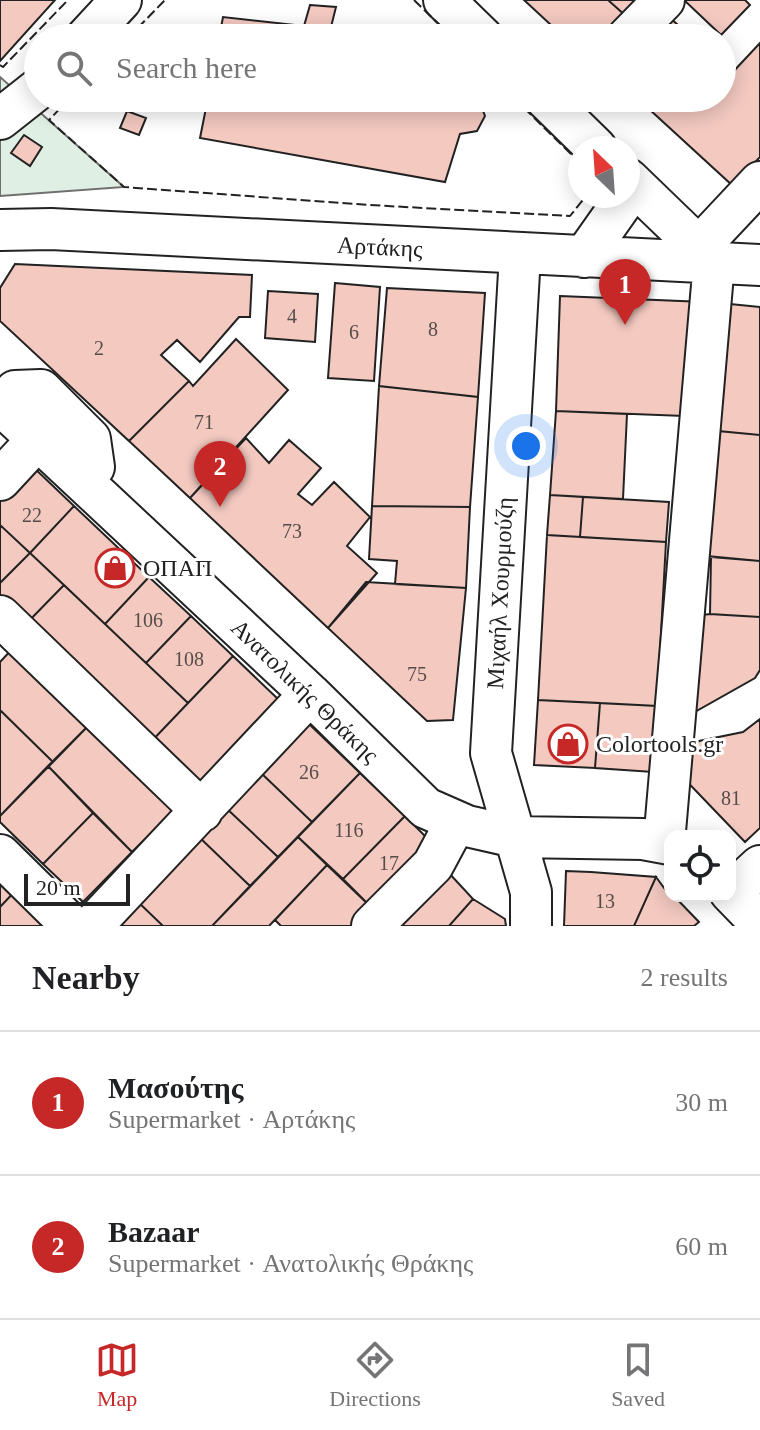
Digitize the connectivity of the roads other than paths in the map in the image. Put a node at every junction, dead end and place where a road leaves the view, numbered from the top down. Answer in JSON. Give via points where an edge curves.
{"nodes":[{"id":1,"x":121,"y":0,"type":"edge"},
{"id":2,"x":444,"y":0,"type":"edge"},
{"id":3,"x":664,"y":0,"type":"edge"},
{"id":4,"x":99,"y":24,"type":"edge"},
{"id":5,"x":469,"y":24,"type":"edge"},
{"id":6,"x":641,"y":24,"type":"edge"},
{"id":7,"x":24,"y":100,"type":"edge"},
{"id":8,"x":565,"y":112,"type":"edge"},
{"id":9,"x":0,"y":119,"type":"edge"},
{"id":10,"x":586,"y":136,"type":"edge"},
{"id":11,"x":760,"y":182,"type":"edge"},
{"id":12,"x":640,"y":198,"type":"edge"},
{"id":13,"x":617,"y":208,"type":"edge"},
{"id":14,"x":0,"y":230,"type":"edge"},
{"id":15,"x":520,"y":255,"type":"junction"},
{"id":16,"x":707,"y":255,"type":"junction"},
{"id":17,"x":584,"y":257,"type":"junction"},
{"id":18,"x":760,"y":265,"type":"edge"},
{"id":19,"x":7,"y":398,"type":"edge"},
{"id":20,"x":38,"y":439,"type":"junction"},
{"id":21,"x":94,"y":467,"type":"dead end"},
{"id":22,"x":0,"y":480,"type":"edge"},
{"id":23,"x":0,"y":616,"type":"edge"},
{"id":24,"x":310,"y":694,"type":"junction"},
{"id":25,"x":202,"y":811,"type":"junction"},
{"id":26,"x":456,"y":822,"type":"junction"},
{"id":27,"x":668,"y":830,"type":"edge"},
{"id":28,"x":515,"y":837,"type":"junction"},
{"id":29,"x":664,"y":844,"type":"edge"},
{"id":30,"x":0,"y":855,"type":"edge"},
{"id":31,"x":760,"y":866,"type":"edge"},
{"id":32,"x":736,"y":888,"type":"edge"},
{"id":33,"x":736,"y":897,"type":"edge"},
{"id":34,"x":760,"y":923,"type":"edge"},
{"id":35,"x":72,"y":926,"type":"edge"},
{"id":36,"x":92,"y":926,"type":"edge"},
{"id":37,"x":372,"y":926,"type":"edge"},
{"id":38,"x":531,"y":926,"type":"edge"}],
"edges":[{"from":1,"to":4,"type":"street"},
{"from":2,"to":5,"type":"street"},
{"from":3,"to":6,"type":"street"},
{"from":7,"to":9,"type":"street"},
{"from":8,"to":10,"type":"street"},
{"from":11,"to":16,"type":"street"},
{"from":12,"to":16,"type":"street"},
{"from":13,"to":17,"type":"street"},
{"from":14,"to":15,"type":"street","name":"Αρτάκης"},
{"from":15,"to":17,"type":"street","name":"Αρτάκης"},
{"from":15,"to":28,"type":"street","name":"Μιχαήλ Χουρμούζη","via":[[491,753]]},
{"from":16,"to":17,"type":"street","name":"Αρτάκης"},
{"from":16,"to":18,"type":"street","name":"Αρτάκης"},
{"from":16,"to":27,"type":"street"},
{"from":19,"to":20,"type":"street","name":"Ανατολικής Θράκης"},
{"from":19,"to":21,"type":"street","via":[[41,390],[90,439]]},
{"from":20,"to":22,"type":"street"},
{"from":20,"to":24,"type":"street","name":"Ανατολικής Θράκης"},
{"from":23,"to":25,"type":"street"},
{"from":24,"to":25,"type":"street"},
{"from":24,"to":26,"type":"street","name":"Ανατολικής Θράκης","via":[[414,798]]},
{"from":25,"to":36,"type":"street"},
{"from":26,"to":28,"type":"street","name":"Ανατολικής Θράκης"},
{"from":26,"to":37,"type":"street","via":[[433,865]]},
{"from":28,"to":29,"type":"street","name":"Ανατολικής Θράκης"},
{"from":28,"to":38,"type":"street","name":"Μιχαήλ Χουρμούζη","via":[[531,892]]},
{"from":30,"to":35,"type":"street"},
{"from":31,"to":32,"type":"street"},
{"from":33,"to":34,"type":"street"}]}
